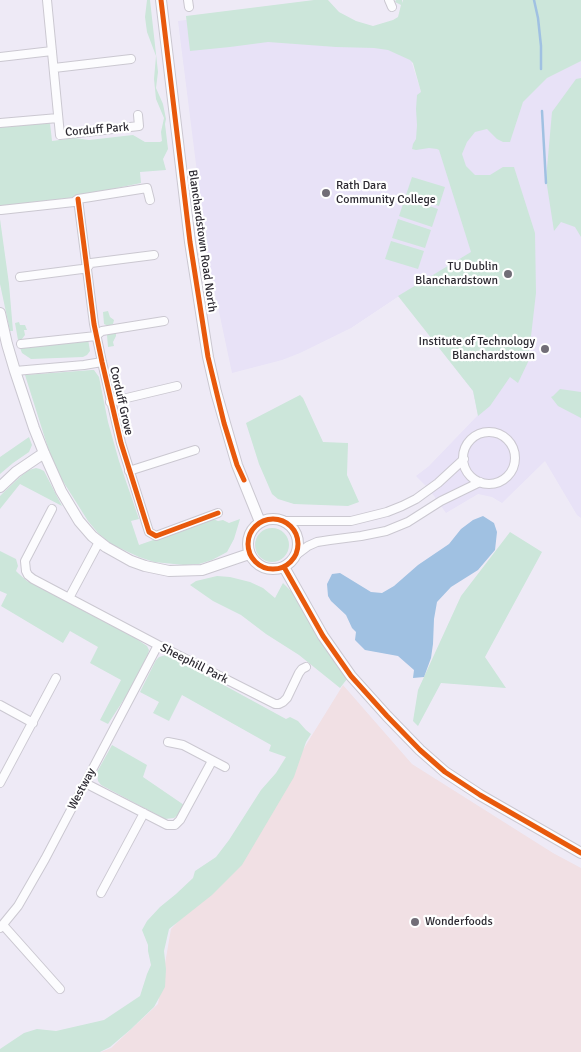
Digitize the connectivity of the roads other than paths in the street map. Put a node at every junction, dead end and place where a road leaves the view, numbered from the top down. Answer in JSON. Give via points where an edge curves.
{"nodes":[{"id":1,"x":47,"y":0,"type":"edge"},
{"id":2,"x":161,"y":0,"type":"edge"},
{"id":3,"x":52,"y":51,"type":"junction"},
{"id":4,"x":0,"y":57,"type":"edge"},
{"id":5,"x":132,"y":59,"type":"dead end"},
{"id":6,"x":54,"y":68,"type":"junction"},
{"id":7,"x":138,"y":115,"type":"dead end"},
{"id":8,"x":58,"y":118,"type":"junction"},
{"id":9,"x":0,"y":124,"type":"edge"},
{"id":10,"x":78,"y":198,"type":"junction"},
{"id":11,"x":150,"y":200,"type":"dead end"},
{"id":12,"x":1,"y":210,"type":"dead end"},
{"id":13,"x":154,"y":255,"type":"dead end"},
{"id":14,"x":87,"y":268,"type":"junction"},
{"id":15,"x":20,"y":277,"type":"dead end"},
{"id":16,"x":0,"y":313,"type":"edge"},
{"id":17,"x":164,"y":321,"type":"dead end"},
{"id":18,"x":96,"y":336,"type":"junction"},
{"id":19,"x":21,"y":344,"type":"dead end"},
{"id":20,"x":102,"y":362,"type":"junction"},
{"id":21,"x":15,"y":371,"type":"junction"},
{"id":22,"x":177,"y":386,"type":"dead end"},
{"id":23,"x":110,"y":402,"type":"junction"},
{"id":24,"x":195,"y":450,"type":"dead end"},
{"id":25,"x":44,"y":453,"type":"junction"},
{"id":26,"x":464,"y":459,"type":"junction"},
{"id":27,"x":129,"y":471,"type":"junction"},
{"id":28,"x":480,"y":482,"type":"junction"},
{"id":29,"x":0,"y":487,"type":"edge"},
{"id":30,"x":52,"y":509,"type":"dead end"},
{"id":31,"x":218,"y":513,"type":"dead end"},
{"id":32,"x":284,"y":521,"type":"junction"},
{"id":33,"x":260,"y":522,"type":"junction"},
{"id":34,"x":99,"y":542,"type":"junction"},
{"id":35,"x":249,"y":554,"type":"junction"},
{"id":36,"x":296,"y":555,"type":"junction"},
{"id":37,"x":284,"y":567,"type":"junction"},
{"id":38,"x":69,"y":598,"type":"junction"},
{"id":39,"x":158,"y":645,"type":"junction"},
{"id":40,"x":306,"y":667,"type":"dead end"},
{"id":41,"x":56,"y":678,"type":"dead end"},
{"id":42,"x":0,"y":705,"type":"edge"},
{"id":43,"x":33,"y":723,"type":"junction"},
{"id":44,"x":168,"y":742,"type":"dead end"},
{"id":45,"x":212,"y":761,"type":"junction"},
{"id":46,"x":225,"y":767,"type":"dead end"},
{"id":47,"x":0,"y":783,"type":"edge"},
{"id":48,"x":86,"y":783,"type":"junction"},
{"id":49,"x":144,"y":813,"type":"junction"},
{"id":50,"x":581,"y":853,"type":"edge"},
{"id":51,"x":101,"y":893,"type":"dead end"},
{"id":52,"x":2,"y":926,"type":"edge"},
{"id":53,"x":60,"y":989,"type":"dead end"}],
"edges":[{"from":1,"to":3,"type":"street","name":"Corduff Park"},
{"from":2,"to":33,"type":"main road","name":"Blanchardstown Road North","via":[[190,242],[208,357],[237,465]]},
{"from":3,"to":4,"type":"street"},
{"from":3,"to":6,"type":"street","name":"Corduff Park"},
{"from":5,"to":6,"type":"street"},
{"from":6,"to":8,"type":"street","name":"Corduff Park"},
{"from":7,"to":8,"type":"street","name":"Corduff Park","via":[[138,126],[60,135]]},
{"from":8,"to":9,"type":"street","name":"Corduff Park"},
{"from":10,"to":11,"type":"street","via":[[147,188]]},
{"from":10,"to":12,"type":"street","via":[[74,202]]},
{"from":10,"to":14,"type":"street","name":"Corduff Grove"},
{"from":13,"to":14,"type":"street","via":[[92,263]]},
{"from":14,"to":15,"type":"street"},
{"from":14,"to":18,"type":"street","name":"Corduff Grove"},
{"from":16,"to":21,"type":"main road"},
{"from":17,"to":18,"type":"street","via":[[102,331]]},
{"from":18,"to":19,"type":"street"},
{"from":18,"to":20,"type":"street","name":"Corduff Grove"},
{"from":20,"to":21,"type":"street","name":"Corduff Grove"},
{"from":20,"to":23,"type":"street","name":"Corduff Grove"},
{"from":21,"to":25,"type":"main road"},
{"from":22,"to":23,"type":"street","name":"Corduff Grove"},
{"from":23,"to":27,"type":"street","name":"Corduff Grove"},
{"from":24,"to":27,"type":"street"},
{"from":25,"to":29,"type":"main road"},
{"from":25,"to":34,"type":"main road","via":[[70,506],[86,530]]},
{"from":26,"to":28,"type":"street","via":[[467,471]]},
{"from":26,"to":28,"type":"street","via":[[466,446],[478,435],[495,433],[509,442],[515,456],[512,471],[500,482]]},
{"from":26,"to":32,"type":"street","via":[[416,499],[387,512],[351,521]]},
{"from":27,"to":31,"type":"street","name":"Corduff Grove","via":[[149,532],[156,536]]},
{"from":28,"to":36,"type":"street","via":[[386,531],[318,542]]},
{"from":30,"to":38,"type":"street","name":"Sheephill Park","via":[[24,567],[33,579]]},
{"from":32,"to":33,"type":"main road","via":[[276,518]]},
{"from":32,"to":36,"type":"main road","via":[[298,539]]},
{"from":33,"to":35,"type":"main road","via":[[249,535]]},
{"from":34,"to":35,"type":"main road","via":[[131,561],[169,571],[202,570]]},
{"from":34,"to":38,"type":"street"},
{"from":35,"to":37,"type":"main road","via":[[259,566],[267,569]]},
{"from":36,"to":37,"type":"main road"},
{"from":37,"to":50,"type":"main road","via":[[323,636],[352,676],[420,750],[445,772],[480,795]]},
{"from":38,"to":39,"type":"street","name":"Sheephill Park"},
{"from":39,"to":40,"type":"street","name":"Sheephill Park","via":[[275,704],[287,698],[299,673]]},
{"from":39,"to":48,"type":"street","name":"Westway"},
{"from":41,"to":43,"type":"street"},
{"from":42,"to":43,"type":"street"},
{"from":43,"to":47,"type":"street"},
{"from":44,"to":45,"type":"street","via":[[183,745]]},
{"from":45,"to":46,"type":"street"},
{"from":45,"to":49,"type":"street","via":[[175,825],[167,825]]},
{"from":48,"to":49,"type":"street"},
{"from":48,"to":52,"type":"street","name":"Westway","via":[[18,906]]},
{"from":49,"to":51,"type":"street"},
{"from":52,"to":53,"type":"street"}]}
